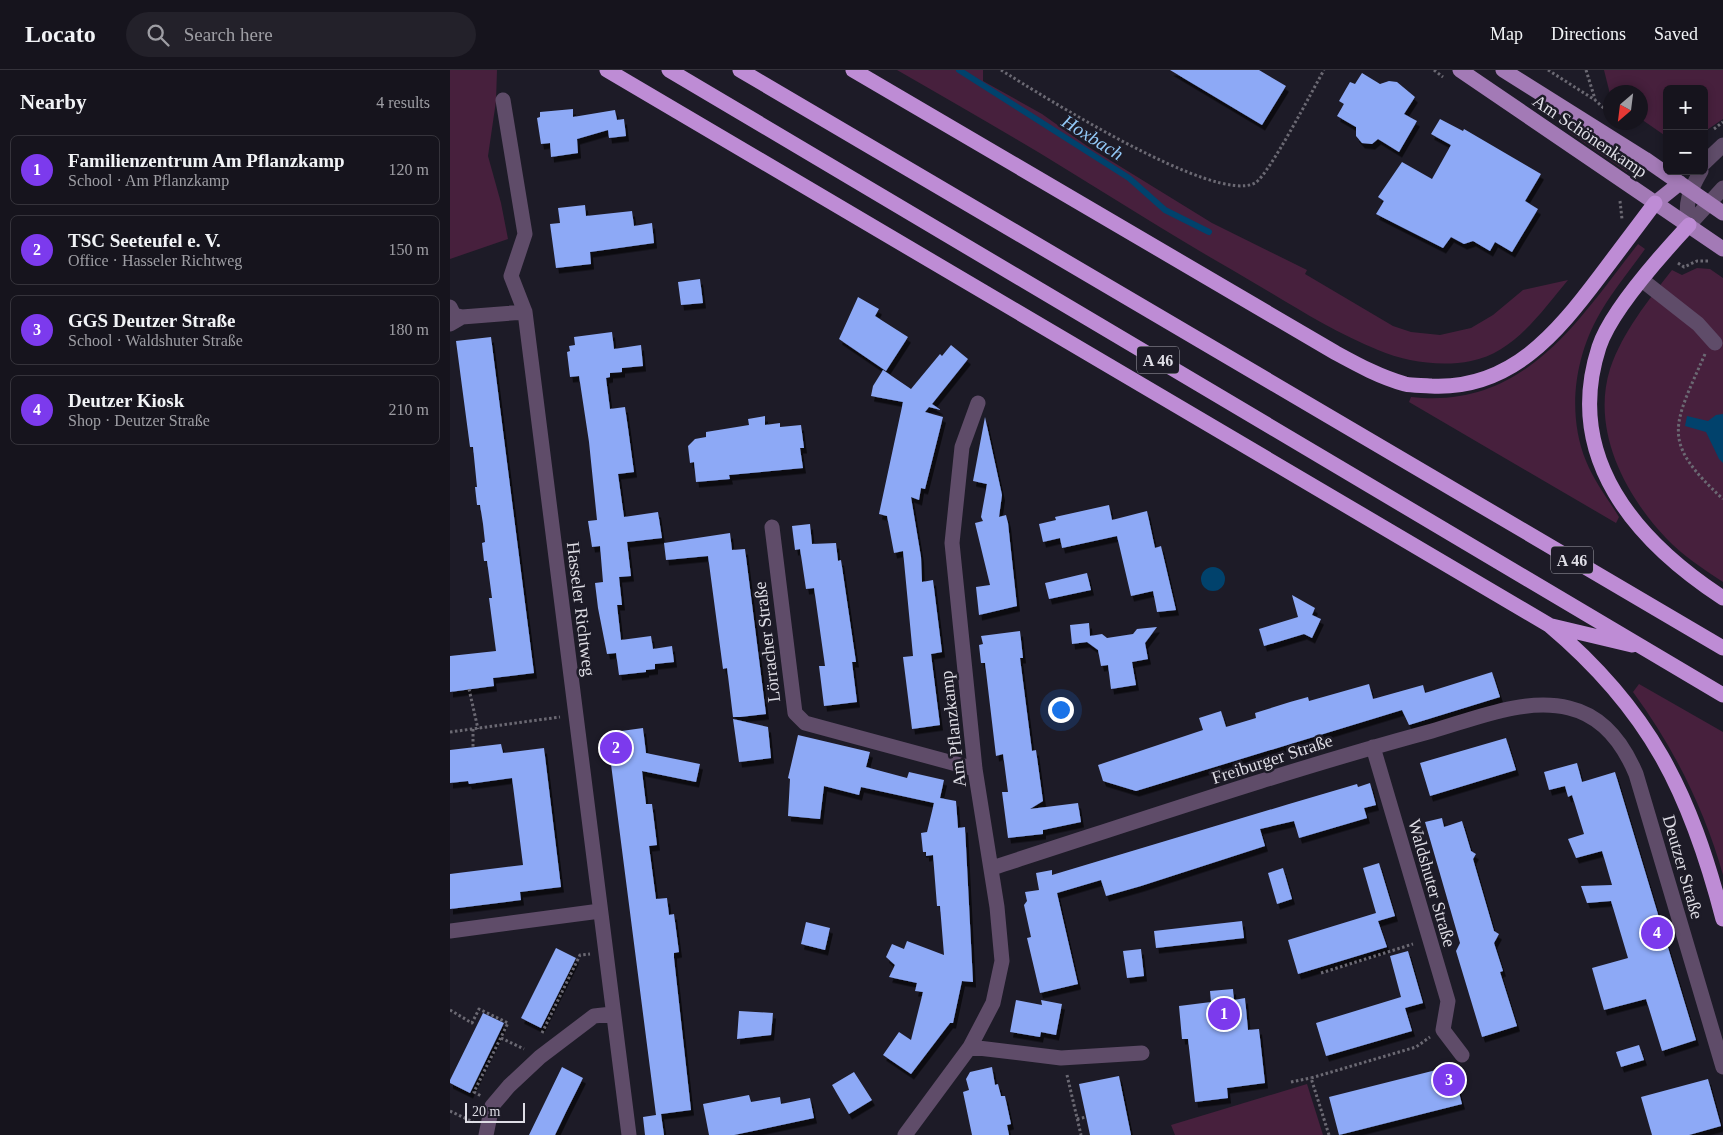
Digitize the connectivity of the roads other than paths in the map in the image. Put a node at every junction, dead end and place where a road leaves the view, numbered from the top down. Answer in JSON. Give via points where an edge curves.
{"nodes":[{"id":1,"x":607,"y":70,"type":"edge"},
{"id":2,"x":669,"y":70,"type":"edge"},
{"id":3,"x":740,"y":70,"type":"edge"},
{"id":4,"x":853,"y":70,"type":"edge"},
{"id":5,"x":862,"y":70,"type":"edge"},
{"id":6,"x":1460,"y":70,"type":"edge"},
{"id":7,"x":1503,"y":70,"type":"edge"},
{"id":8,"x":890,"y":92,"type":"junction"},
{"id":9,"x":503,"y":100,"type":"dead end"},
{"id":10,"x":1723,"y":145,"type":"edge"},
{"id":11,"x":1708,"y":161,"type":"edge"},
{"id":12,"x":1692,"y":175,"type":"edge"},
{"id":13,"x":1695,"y":175,"type":"edge"},
{"id":14,"x":1685,"y":186,"type":"junction"},
{"id":15,"x":1723,"y":188,"type":"edge"},
{"id":16,"x":1655,"y":203,"type":"junction"},
{"id":17,"x":1708,"y":203,"type":"junction"},
{"id":18,"x":1723,"y":213,"type":"edge"},
{"id":19,"x":1689,"y":225,"type":"junction"},
{"id":20,"x":1723,"y":249,"type":"edge"},
{"id":21,"x":1642,"y":280,"type":"junction"},
{"id":22,"x":450,"y":307,"type":"edge"},
{"id":23,"x":525,"y":312,"type":"junction"},
{"id":24,"x":456,"y":320,"type":"edge"},
{"id":25,"x":1716,"y":343,"type":"road end"},
{"id":26,"x":978,"y":403,"type":"dead end"},
{"id":27,"x":772,"y":527,"type":"dead end"},
{"id":28,"x":1723,"y":598,"type":"edge"},
{"id":29,"x":1548,"y":625,"type":"junction"},
{"id":30,"x":1647,"y":648,"type":"junction"},
{"id":31,"x":1723,"y":648,"type":"edge"},
{"id":32,"x":1723,"y":695,"type":"edge"},
{"id":33,"x":1568,"y":707,"type":"joint"},
{"id":34,"x":1373,"y":747,"type":"junction"},
{"id":35,"x":974,"y":769,"type":"junction"},
{"id":36,"x":992,"y":868,"type":"junction"},
{"id":37,"x":600,"y":911,"type":"junction"},
{"id":38,"x":1723,"y":919,"type":"edge"},
{"id":39,"x":450,"y":931,"type":"edge"},
{"id":40,"x":612,"y":1014,"type":"junction"},
{"id":41,"x":970,"y":1047,"type":"junction"},
{"id":42,"x":1142,"y":1053,"type":"dead end"},
{"id":43,"x":1462,"y":1055,"type":"dead end"},
{"id":44,"x":1723,"y":1068,"type":"edge"},
{"id":45,"x":487,"y":1131,"type":"edge"},
{"id":46,"x":629,"y":1135,"type":"edge"},
{"id":47,"x":905,"y":1135,"type":"edge"}],
"edges":[{"from":1,"to":29,"type":"highway"},
{"from":2,"to":30,"type":"highway","number":"A 46"},
{"from":3,"to":31,"type":"highway","number":"A 46"},
{"from":4,"to":8,"type":"highway"},
{"from":5,"to":8,"type":"highway"},
{"from":6,"to":16,"type":"main road","name":"Am Schönenkamp"},
{"from":7,"to":14,"type":"main road","name":"Am Schönenkamp"},
{"from":8,"to":16,"type":"highway","via":[[1336,353],[1372,372],[1407,384],[1447,386],[1473,382],[1516,364],[1557,331]]},
{"from":9,"to":23,"type":"street","name":"Hasseler Richtweg","via":[[525,234],[511,276]]},
{"from":10,"to":11,"type":"street"},
{"from":12,"to":14,"type":"street"},
{"from":13,"to":14,"type":"street"},
{"from":14,"to":16,"type":"main road"},
{"from":14,"to":17,"type":"main road","name":"Am Schönenkamp"},
{"from":14,"to":19,"type":"street"},
{"from":15,"to":17,"type":"street"},
{"from":16,"to":19,"type":"main road","name":"Am Schönenkamp"},
{"from":17,"to":18,"type":"main road","name":"Am Schönenkamp"},
{"from":17,"to":19,"type":"street"},
{"from":19,"to":20,"type":"main road","name":"Am Schönenkamp"},
{"from":19,"to":21,"type":"highway"},
{"from":21,"to":25,"type":"street","via":[[1698,324]]},
{"from":21,"to":28,"type":"highway","via":[[1611,320],[1599,346],[1589,420],[1594,443],[1609,482],[1627,515],[1696,580]]},
{"from":22,"to":24,"type":"street"},
{"from":23,"to":24,"type":"street"},
{"from":23,"to":37,"type":"street","name":"Hasseler Richtweg"},
{"from":26,"to":35,"type":"street","name":"Am Pflanzkamp","via":[[962,447],[952,543]]},
{"from":27,"to":35,"type":"street","name":"Lörracher Straße","via":[[795,712],[805,723]]},
{"from":29,"to":30,"type":"highway"},
{"from":29,"to":38,"type":"highway","via":[[1605,676],[1655,744],[1698,832]]},
{"from":30,"to":32,"type":"highway","number":"A 46"},
{"from":33,"to":34,"type":"street","name":"Freiburger Straße","via":[[1515,708]]},
{"from":33,"to":44,"type":"street","name":"Deutzer Straße","via":[[1600,722],[1616,736],[1628,754]]},
{"from":34,"to":36,"type":"street","name":"Freiburger Straße"},
{"from":34,"to":43,"type":"street","name":"Waldshuter Straße","via":[[1448,1001],[1444,1030]]},
{"from":35,"to":36,"type":"street","name":"Am Pflanzkamp"},
{"from":36,"to":41,"type":"street","name":"Am Pflanzkamp","via":[[1002,961],[992,1003]]},
{"from":37,"to":39,"type":"street"},
{"from":37,"to":40,"type":"street","name":"Hasseler Richtweg"},
{"from":40,"to":45,"type":"street","via":[[594,1016],[540,1057],[509,1086],[489,1114]]},
{"from":40,"to":46,"type":"street","name":"Hasseler Richtweg"},
{"from":41,"to":42,"type":"street","via":[[1061,1058]]},
{"from":41,"to":47,"type":"street","name":"Am Pflanzkamp"}]}
